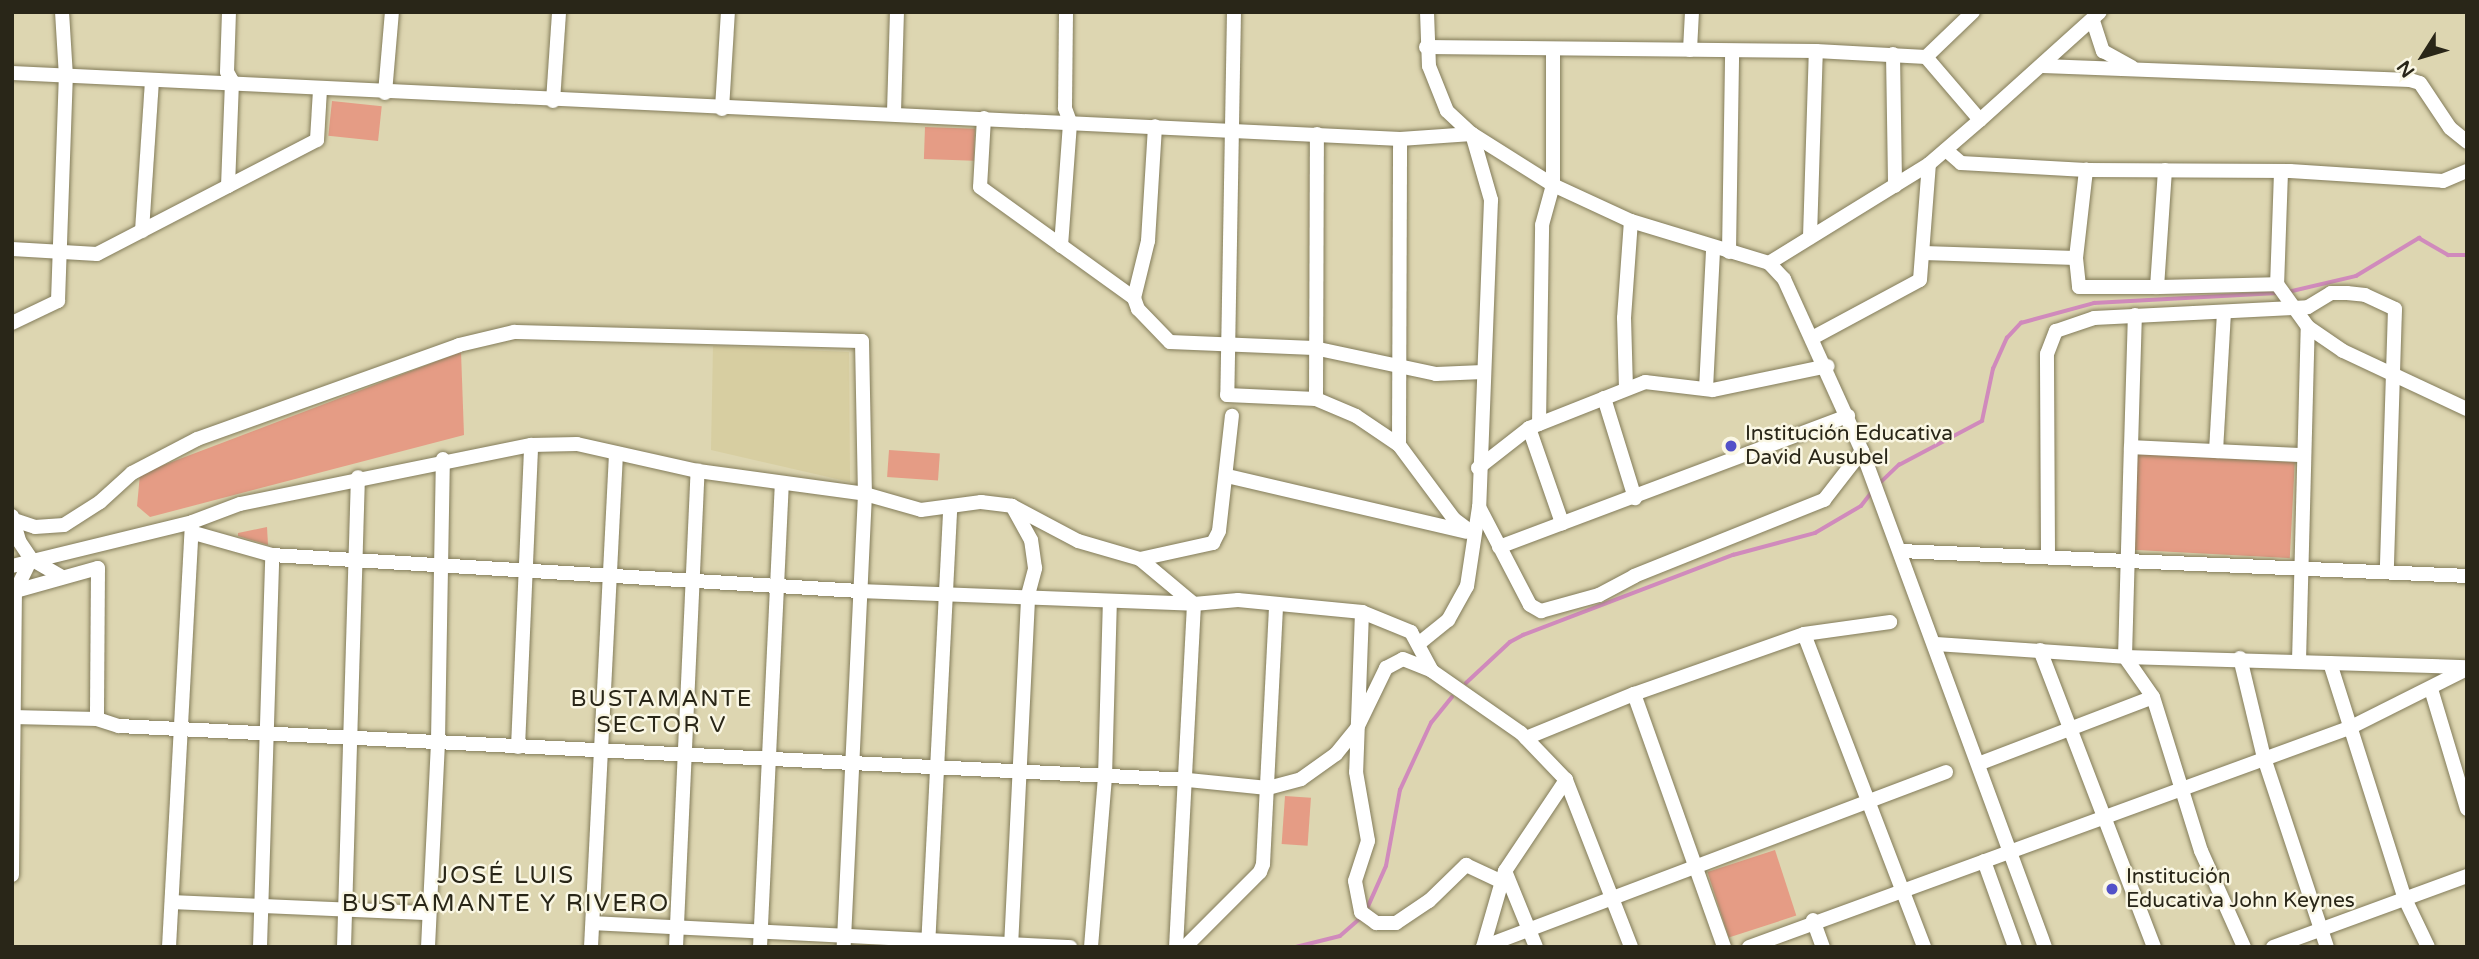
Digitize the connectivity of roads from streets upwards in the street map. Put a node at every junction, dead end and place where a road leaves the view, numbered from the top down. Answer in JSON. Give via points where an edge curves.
{"nodes":[{"id":1,"x":62,"y":12,"type":"edge"},
{"id":2,"x":229,"y":12,"type":"edge"},
{"id":3,"x":392,"y":12,"type":"edge"},
{"id":4,"x":559,"y":12,"type":"edge"},
{"id":5,"x":727,"y":12,"type":"edge"},
{"id":6,"x":897,"y":12,"type":"edge"},
{"id":7,"x":1066,"y":12,"type":"edge"},
{"id":8,"x":1234,"y":12,"type":"edge"},
{"id":9,"x":1427,"y":12,"type":"edge"},
{"id":10,"x":1692,"y":12,"type":"edge"},
{"id":11,"x":1973,"y":12,"type":"edge"},
{"id":12,"x":2096,"y":17,"type":"edge"},
{"id":13,"x":1426,"y":47,"type":"junction"},
{"id":14,"x":1553,"y":50,"type":"junction"},
{"id":15,"x":1690,"y":50,"type":"junction"},
{"id":16,"x":1731,"y":51,"type":"junction"},
{"id":17,"x":1816,"y":51,"type":"junction"},
{"id":18,"x":1893,"y":54,"type":"junction"},
{"id":19,"x":1926,"y":57,"type":"junction"},
{"id":20,"x":2043,"y":66,"type":"junction"},
{"id":21,"x":2143,"y":71,"type":"junction"},
{"id":22,"x":12,"y":73,"type":"edge"},
{"id":23,"x":66,"y":77,"type":"junction"},
{"id":24,"x":152,"y":80,"type":"junction"},
{"id":25,"x":232,"y":81,"type":"junction"},
{"id":26,"x":320,"y":90,"type":"junction"},
{"id":27,"x":385,"y":93,"type":"junction"},
{"id":28,"x":553,"y":101,"type":"junction"},
{"id":29,"x":722,"y":110,"type":"junction"},
{"id":30,"x":894,"y":112,"type":"junction"},
{"id":31,"x":984,"y":118,"type":"junction"},
{"id":32,"x":1980,"y":120,"type":"junction"},
{"id":33,"x":1070,"y":122,"type":"junction"},
{"id":34,"x":1155,"y":126,"type":"junction"},
{"id":35,"x":1230,"y":131,"type":"junction"},
{"id":36,"x":1317,"y":134,"type":"junction"},
{"id":37,"x":1472,"y":134,"type":"junction"},
{"id":38,"x":1400,"y":139,"type":"junction"},
{"id":39,"x":2467,"y":142,"type":"edge"},
{"id":40,"x":1946,"y":150,"type":"junction"},
{"id":41,"x":1929,"y":164,"type":"junction"},
{"id":42,"x":2086,"y":170,"type":"junction"},
{"id":43,"x":2165,"y":170,"type":"junction"},
{"id":44,"x":2467,"y":171,"type":"edge"},
{"id":45,"x":2281,"y":172,"type":"junction"},
{"id":46,"x":1553,"y":185,"type":"junction"},
{"id":47,"x":228,"y":186,"type":"junction"},
{"id":48,"x":1895,"y":186,"type":"junction"},
{"id":49,"x":1631,"y":221,"type":"junction"},
{"id":50,"x":142,"y":231,"type":"junction"},
{"id":51,"x":1810,"y":237,"type":"junction"},
{"id":52,"x":1061,"y":246,"type":"junction"},
{"id":53,"x":12,"y":249,"type":"edge"},
{"id":54,"x":1713,"y":249,"type":"junction"},
{"id":55,"x":60,"y":252,"type":"junction"},
{"id":56,"x":1729,"y":253,"type":"junction"},
{"id":57,"x":1923,"y":253,"type":"junction"},
{"id":58,"x":2076,"y":258,"type":"junction"},
{"id":59,"x":1769,"y":263,"type":"junction"},
{"id":60,"x":2277,"y":284,"type":"junction"},
{"id":61,"x":2157,"y":287,"type":"junction"},
{"id":62,"x":1134,"y":298,"type":"junction"},
{"id":63,"x":2294,"y":308,"type":"junction"},
{"id":64,"x":2224,"y":312,"type":"junction"},
{"id":65,"x":2136,"y":314,"type":"junction"},
{"id":66,"x":12,"y":323,"type":"edge"},
{"id":67,"x":2308,"y":327,"type":"junction"},
{"id":68,"x":1814,"y":337,"type":"junction"},
{"id":69,"x":1227,"y":345,"type":"junction"},
{"id":70,"x":1314,"y":348,"type":"junction"},
{"id":71,"x":1395,"y":366,"type":"junction"},
{"id":72,"x":1828,"y":366,"type":"junction"},
{"id":73,"x":1483,"y":372,"type":"junction"},
{"id":74,"x":2393,"y":373,"type":"junction"},
{"id":75,"x":1626,"y":389,"type":"junction"},
{"id":76,"x":1706,"y":389,"type":"junction"},
{"id":77,"x":1604,"y":398,"type":"junction"},
{"id":78,"x":1316,"y":399,"type":"junction"},
{"id":79,"x":2467,"y":409,"type":"edge"},
{"id":80,"x":1232,"y":416,"type":"dead end"},
{"id":81,"x":1848,"y":416,"type":"junction"},
{"id":82,"x":1534,"y":426,"type":"junction"},
{"id":83,"x":531,"y":445,"type":"junction"},
{"id":84,"x":1399,"y":445,"type":"junction"},
{"id":85,"x":2131,"y":447,"type":"junction"},
{"id":86,"x":1862,"y":450,"type":"junction"},
{"id":87,"x":2216,"y":451,"type":"junction"},
{"id":88,"x":616,"y":453,"type":"junction"},
{"id":89,"x":2303,"y":455,"type":"junction"},
{"id":90,"x":443,"y":459,"type":"junction"},
{"id":91,"x":1479,"y":468,"type":"junction"},
{"id":92,"x":698,"y":471,"type":"junction"},
{"id":93,"x":1227,"y":476,"type":"junction"},
{"id":94,"x":358,"y":477,"type":"junction"},
{"id":95,"x":782,"y":484,"type":"junction"},
{"id":96,"x":865,"y":494,"type":"junction"},
{"id":97,"x":1635,"y":498,"type":"junction"},
{"id":98,"x":1012,"y":506,"type":"junction"},
{"id":99,"x":1479,"y":507,"type":"junction"},
{"id":100,"x":950,"y":509,"type":"junction"},
{"id":101,"x":13,"y":518,"type":"edge"},
{"id":102,"x":1562,"y":523,"type":"junction"},
{"id":103,"x":193,"y":527,"type":"junction"},
{"id":104,"x":1474,"y":534,"type":"junction"},
{"id":105,"x":1500,"y":547,"type":"junction"},
{"id":106,"x":1900,"y":551,"type":"junction"},
{"id":107,"x":2048,"y":554,"type":"junction"},
{"id":108,"x":272,"y":555,"type":"junction"},
{"id":109,"x":2130,"y":558,"type":"junction"},
{"id":110,"x":31,"y":559,"type":"junction"},
{"id":111,"x":1140,"y":559,"type":"junction"},
{"id":112,"x":359,"y":561,"type":"junction"},
{"id":113,"x":443,"y":565,"type":"junction"},
{"id":114,"x":12,"y":566,"type":"edge"},
{"id":115,"x":2299,"y":567,"type":"junction"},
{"id":116,"x":527,"y":569,"type":"junction"},
{"id":117,"x":2387,"y":570,"type":"junction"},
{"id":118,"x":612,"y":576,"type":"junction"},
{"id":119,"x":2467,"y":576,"type":"edge"},
{"id":120,"x":62,"y":577,"type":"junction"},
{"id":121,"x":694,"y":580,"type":"junction"},
{"id":122,"x":775,"y":585,"type":"junction"},
{"id":123,"x":859,"y":591,"type":"junction"},
{"id":124,"x":13,"y":592,"type":"edge"},
{"id":125,"x":943,"y":592,"type":"junction"},
{"id":126,"x":1028,"y":595,"type":"junction"},
{"id":127,"x":1111,"y":601,"type":"junction"},
{"id":128,"x":1194,"y":604,"type":"junction"},
{"id":129,"x":1276,"y":604,"type":"junction"},
{"id":130,"x":1362,"y":612,"type":"junction"},
{"id":131,"x":1890,"y":622,"type":"dead end"},
{"id":132,"x":1804,"y":635,"type":"junction"},
{"id":133,"x":1420,"y":643,"type":"junction"},
{"id":134,"x":1936,"y":644,"type":"junction"},
{"id":135,"x":2040,"y":650,"type":"junction"},
{"id":136,"x":2125,"y":657,"type":"junction"},
{"id":137,"x":2240,"y":658,"type":"junction"},
{"id":138,"x":2299,"y":661,"type":"junction"},
{"id":139,"x":2330,"y":663,"type":"junction"},
{"id":140,"x":2467,"y":668,"type":"edge"},
{"id":141,"x":1432,"y":671,"type":"junction"},
{"id":142,"x":2431,"y":689,"type":"junction"},
{"id":143,"x":1634,"y":694,"type":"junction"},
{"id":144,"x":2153,"y":697,"type":"junction"},
{"id":145,"x":14,"y":717,"type":"edge"},
{"id":146,"x":97,"y":719,"type":"junction"},
{"id":147,"x":2349,"y":728,"type":"junction"},
{"id":148,"x":184,"y":729,"type":"junction"},
{"id":149,"x":1357,"y":729,"type":"junction"},
{"id":150,"x":2070,"y":730,"type":"junction"},
{"id":151,"x":269,"y":732,"type":"junction"},
{"id":152,"x":353,"y":738,"type":"junction"},
{"id":153,"x":1526,"y":738,"type":"junction"},
{"id":154,"x":438,"y":740,"type":"junction"},
{"id":155,"x":518,"y":747,"type":"junction"},
{"id":156,"x":601,"y":748,"type":"junction"},
{"id":157,"x":686,"y":755,"type":"junction"},
{"id":158,"x":769,"y":758,"type":"junction"},
{"id":159,"x":2263,"y":758,"type":"junction"},
{"id":160,"x":852,"y":764,"type":"junction"},
{"id":161,"x":1978,"y":764,"type":"junction"},
{"id":162,"x":936,"y":767,"type":"junction"},
{"id":163,"x":1946,"y":772,"type":"dead end"},
{"id":164,"x":1020,"y":773,"type":"junction"},
{"id":165,"x":1105,"y":777,"type":"junction"},
{"id":166,"x":1188,"y":780,"type":"junction"},
{"id":167,"x":1566,"y":780,"type":"junction"},
{"id":168,"x":2183,"y":787,"type":"junction"},
{"id":169,"x":1268,"y":788,"type":"junction"},
{"id":170,"x":1869,"y":803,"type":"junction"},
{"id":171,"x":2467,"y":809,"type":"edge"},
{"id":172,"x":2101,"y":817,"type":"junction"},
{"id":173,"x":2010,"y":851,"type":"junction"},
{"id":174,"x":1984,"y":861,"type":"junction"},
{"id":175,"x":1696,"y":866,"type":"junction"},
{"id":176,"x":12,"y":875,"type":"edge"},
{"id":177,"x":1503,"y":876,"type":"junction"},
{"id":178,"x":2467,"y":876,"type":"edge"},
{"id":179,"x":1902,"y":892,"type":"junction"},
{"id":180,"x":1614,"y":897,"type":"junction"},
{"id":181,"x":2405,"y":899,"type":"junction"},
{"id":182,"x":172,"y":902,"type":"junction"},
{"id":183,"x":261,"y":905,"type":"junction"},
{"id":184,"x":347,"y":906,"type":"junction"},
{"id":185,"x":429,"y":913,"type":"junction"},
{"id":186,"x":1812,"y":920,"type":"junction"},
{"id":187,"x":593,"y":923,"type":"junction"},
{"id":188,"x":677,"y":927,"type":"junction"},
{"id":189,"x":760,"y":930,"type":"junction"},
{"id":190,"x":1530,"y":930,"type":"junction"},
{"id":191,"x":2322,"y":930,"type":"junction"},
{"id":192,"x":844,"y":941,"type":"edge"},
{"id":193,"x":928,"y":944,"type":"edge"},
{"id":194,"x":1011,"y":946,"type":"edge"},
{"id":195,"x":169,"y":947,"type":"edge"},
{"id":196,"x":260,"y":947,"type":"edge"},
{"id":197,"x":344,"y":947,"type":"edge"},
{"id":198,"x":428,"y":947,"type":"edge"},
{"id":199,"x":591,"y":947,"type":"edge"},
{"id":200,"x":676,"y":947,"type":"edge"},
{"id":201,"x":760,"y":947,"type":"edge"},
{"id":202,"x":1070,"y":947,"type":"edge"},
{"id":203,"x":1091,"y":947,"type":"edge"},
{"id":204,"x":1176,"y":947,"type":"edge"},
{"id":205,"x":1185,"y":947,"type":"edge"},
{"id":206,"x":1483,"y":947,"type":"edge"},
{"id":207,"x":1536,"y":947,"type":"edge"},
{"id":208,"x":1631,"y":947,"type":"edge"},
{"id":209,"x":1724,"y":947,"type":"edge"},
{"id":210,"x":1749,"y":947,"type":"edge"},
{"id":211,"x":1823,"y":947,"type":"edge"},
{"id":212,"x":1924,"y":947,"type":"edge"},
{"id":213,"x":2015,"y":947,"type":"edge"},
{"id":214,"x":2046,"y":947,"type":"edge"},
{"id":215,"x":2154,"y":947,"type":"edge"},
{"id":216,"x":2244,"y":947,"type":"edge"},
{"id":217,"x":2273,"y":947,"type":"edge"},
{"id":218,"x":2328,"y":947,"type":"edge"},
{"id":219,"x":2428,"y":947,"type":"edge"}],
"edges":[{"from":1,"to":23,"type":"street"},
{"from":2,"to":25,"type":"street","via":[[227,72]]},
{"from":3,"to":27,"type":"street"},
{"from":4,"to":28,"type":"street"},
{"from":5,"to":29,"type":"street"},
{"from":6,"to":30,"type":"street"},
{"from":7,"to":33,"type":"street","via":[[1065,108]]},
{"from":8,"to":35,"type":"street"},
{"from":9,"to":13,"type":"street"},
{"from":10,"to":15,"type":"street"},
{"from":11,"to":19,"type":"street"},
{"from":12,"to":20,"type":"street"},
{"from":12,"to":21,"type":"street","via":[[2103,51]]},
{"from":13,"to":14,"type":"street"},
{"from":13,"to":37,"type":"street","via":[[1447,111]]},
{"from":14,"to":15,"type":"street"},
{"from":14,"to":46,"type":"street"},
{"from":15,"to":16,"type":"street"},
{"from":16,"to":17,"type":"street"},
{"from":16,"to":56,"type":"street"},
{"from":17,"to":18,"type":"street"},
{"from":17,"to":51,"type":"street"},
{"from":18,"to":19,"type":"street"},
{"from":18,"to":48,"type":"street"},
{"from":19,"to":32,"type":"street"},
{"from":20,"to":21,"type":"street"},
{"from":20,"to":32,"type":"street"},
{"from":21,"to":39,"type":"street","via":[[2410,80],[2420,83],[2450,128]]},
{"from":22,"to":23,"type":"street"},
{"from":23,"to":24,"type":"street"},
{"from":23,"to":55,"type":"street"},
{"from":24,"to":25,"type":"street"},
{"from":24,"to":50,"type":"street"},
{"from":25,"to":26,"type":"street"},
{"from":25,"to":47,"type":"street"},
{"from":26,"to":27,"type":"street"},
{"from":26,"to":47,"type":"street","via":[[317,140]]},
{"from":27,"to":28,"type":"street"},
{"from":28,"to":29,"type":"street"},
{"from":29,"to":30,"type":"street"},
{"from":30,"to":31,"type":"street"},
{"from":31,"to":33,"type":"street"},
{"from":31,"to":52,"type":"street","via":[[981,187]]},
{"from":32,"to":40,"type":"street"},
{"from":33,"to":34,"type":"street"},
{"from":33,"to":52,"type":"street"},
{"from":34,"to":35,"type":"street"},
{"from":34,"to":62,"type":"street","via":[[1148,241]]},
{"from":35,"to":36,"type":"street"},
{"from":35,"to":69,"type":"street","via":[[1233,248]]},
{"from":36,"to":38,"type":"street"},
{"from":36,"to":70,"type":"street"},
{"from":37,"to":38,"type":"street"},
{"from":37,"to":46,"type":"street"},
{"from":37,"to":73,"type":"street","via":[[1491,200]]},
{"from":38,"to":71,"type":"street"},
{"from":40,"to":41,"type":"street"},
{"from":40,"to":42,"type":"street","via":[[1961,163]]},
{"from":41,"to":48,"type":"street"},
{"from":41,"to":57,"type":"street"},
{"from":42,"to":43,"type":"street"},
{"from":42,"to":58,"type":"street"},
{"from":43,"to":45,"type":"street"},
{"from":43,"to":61,"type":"street"},
{"from":44,"to":45,"type":"street","via":[[2443,181]]},
{"from":45,"to":60,"type":"street"},
{"from":46,"to":49,"type":"street"},
{"from":46,"to":82,"type":"street","via":[[1542,225]]},
{"from":47,"to":50,"type":"street"},
{"from":48,"to":51,"type":"street"},
{"from":49,"to":54,"type":"street"},
{"from":49,"to":75,"type":"street","via":[[1624,318]]},
{"from":50,"to":55,"type":"street","via":[[97,254]]},
{"from":51,"to":59,"type":"street"},
{"from":52,"to":62,"type":"street"},
{"from":53,"to":55,"type":"street"},
{"from":54,"to":56,"type":"street"},
{"from":54,"to":76,"type":"street"},
{"from":55,"to":66,"type":"street","via":[[58,301]]},
{"from":56,"to":59,"type":"street"},
{"from":57,"to":58,"type":"street"},
{"from":57,"to":68,"type":"street","via":[[1920,280]]},
{"from":58,"to":61,"type":"street","via":[[2080,287]]},
{"from":59,"to":68,"type":"street","via":[[1784,279]]},
{"from":60,"to":61,"type":"street"},
{"from":60,"to":63,"type":"street"},
{"from":62,"to":69,"type":"street","via":[[1138,309],[1170,342]]},
{"from":63,"to":64,"type":"street"},
{"from":63,"to":67,"type":"street"},
{"from":63,"to":74,"type":"street","via":[[2308,307],[2331,293],[2365,295],[2389,303],[2395,309]]},
{"from":64,"to":65,"type":"street"},
{"from":64,"to":87,"type":"street"},
{"from":65,"to":85,"type":"street"},
{"from":65,"to":107,"type":"street","via":[[2067,325],[2050,340]]},
{"from":67,"to":74,"type":"street","via":[[2343,351]]},
{"from":67,"to":89,"type":"street"},
{"from":68,"to":72,"type":"street"},
{"from":69,"to":70,"type":"street"},
{"from":69,"to":78,"type":"street","via":[[1227,396]]},
{"from":70,"to":71,"type":"street"},
{"from":70,"to":78,"type":"street"},
{"from":71,"to":73,"type":"street","via":[[1436,374]]},
{"from":71,"to":84,"type":"street"},
{"from":72,"to":76,"type":"street"},
{"from":72,"to":81,"type":"street"},
{"from":73,"to":91,"type":"street"},
{"from":74,"to":79,"type":"street"},
{"from":74,"to":117,"type":"street"},
{"from":75,"to":76,"type":"street","via":[[1645,382]]},
{"from":75,"to":77,"type":"street"},
{"from":77,"to":82,"type":"street"},
{"from":77,"to":97,"type":"street"},
{"from":78,"to":84,"type":"street","via":[[1356,416]]},
{"from":80,"to":93,"type":"street"},
{"from":81,"to":86,"type":"street"},
{"from":81,"to":97,"type":"street"},
{"from":82,"to":91,"type":"street"},
{"from":82,"to":102,"type":"street"},
{"from":83,"to":88,"type":"street","via":[[577,444]]},
{"from":83,"to":90,"type":"street"},
{"from":83,"to":116,"type":"street"},
{"from":84,"to":104,"type":"street","via":[[1454,519]]},
{"from":85,"to":87,"type":"street"},
{"from":85,"to":109,"type":"street"},
{"from":86,"to":105,"type":"street","via":[[1824,500],[1634,576],[1599,595],[1541,611],[1530,606]]},
{"from":86,"to":106,"type":"street"},
{"from":87,"to":89,"type":"street"},
{"from":88,"to":92,"type":"street"},
{"from":88,"to":118,"type":"street"},
{"from":89,"to":115,"type":"street"},
{"from":90,"to":94,"type":"street"},
{"from":90,"to":113,"type":"street"},
{"from":91,"to":99,"type":"street"},
{"from":92,"to":95,"type":"street"},
{"from":92,"to":121,"type":"street"},
{"from":93,"to":104,"type":"street"},
{"from":93,"to":111,"type":"street","via":[[1213,543]]},
{"from":94,"to":103,"type":"street","via":[[240,504]]},
{"from":94,"to":112,"type":"street"},
{"from":95,"to":96,"type":"street"},
{"from":95,"to":122,"type":"street"},
{"from":96,"to":100,"type":"street","via":[[921,510]]},
{"from":96,"to":101,"type":"street","via":[[862,341],[514,332],[459,345],[197,439],[132,473],[64,525],[35,527]]},
{"from":96,"to":123,"type":"street"},
{"from":97,"to":102,"type":"street"},
{"from":98,"to":100,"type":"street","via":[[981,502]]},
{"from":98,"to":111,"type":"street","via":[[1078,541]]},
{"from":98,"to":126,"type":"street","via":[[1035,557]]},
{"from":99,"to":104,"type":"street"},
{"from":99,"to":105,"type":"street"},
{"from":100,"to":125,"type":"street"},
{"from":101,"to":110,"type":"street","via":[[19,541]]},
{"from":102,"to":105,"type":"street"},
{"from":103,"to":108,"type":"street"},
{"from":103,"to":110,"type":"street"},
{"from":103,"to":148,"type":"street"},
{"from":104,"to":133,"type":"street","via":[[1468,586],[1448,620]]},
{"from":106,"to":107,"type":"street"},
{"from":106,"to":134,"type":"street"},
{"from":107,"to":109,"type":"street"},
{"from":108,"to":112,"type":"street"},
{"from":108,"to":151,"type":"street"},
{"from":109,"to":115,"type":"street"},
{"from":109,"to":136,"type":"street"},
{"from":110,"to":114,"type":"street"},
{"from":110,"to":120,"type":"street"},
{"from":110,"to":124,"type":"street"},
{"from":111,"to":128,"type":"street"},
{"from":112,"to":113,"type":"street"},
{"from":112,"to":152,"type":"street"},
{"from":113,"to":116,"type":"street"},
{"from":113,"to":154,"type":"street"},
{"from":115,"to":117,"type":"street"},
{"from":115,"to":138,"type":"street"},
{"from":116,"to":118,"type":"street"},
{"from":116,"to":155,"type":"street"},
{"from":117,"to":119,"type":"street"},
{"from":118,"to":121,"type":"street"},
{"from":118,"to":156,"type":"street"},
{"from":120,"to":124,"type":"street"},
{"from":120,"to":146,"type":"street","via":[[98,568]]},
{"from":121,"to":122,"type":"street"},
{"from":121,"to":157,"type":"street"},
{"from":122,"to":123,"type":"street"},
{"from":122,"to":158,"type":"street"},
{"from":123,"to":125,"type":"street"},
{"from":123,"to":160,"type":"street"},
{"from":124,"to":145,"type":"street"},
{"from":125,"to":126,"type":"street"},
{"from":125,"to":162,"type":"street"},
{"from":126,"to":127,"type":"street"},
{"from":126,"to":164,"type":"street"},
{"from":127,"to":128,"type":"street"},
{"from":127,"to":165,"type":"street"},
{"from":128,"to":129,"type":"street","via":[[1238,600]]},
{"from":128,"to":166,"type":"street"},
{"from":129,"to":130,"type":"street"},
{"from":129,"to":169,"type":"street"},
{"from":130,"to":133,"type":"street","via":[[1411,632]]},
{"from":130,"to":149,"type":"street"},
{"from":131,"to":132,"type":"street"},
{"from":132,"to":143,"type":"street"},
{"from":132,"to":170,"type":"street"},
{"from":133,"to":141,"type":"street"},
{"from":134,"to":135,"type":"street"},
{"from":134,"to":161,"type":"street"},
{"from":135,"to":136,"type":"street"},
{"from":135,"to":150,"type":"street"},
{"from":136,"to":137,"type":"street"},
{"from":136,"to":144,"type":"street"},
{"from":137,"to":138,"type":"street"},
{"from":137,"to":159,"type":"street"},
{"from":138,"to":139,"type":"street"},
{"from":139,"to":140,"type":"street"},
{"from":139,"to":147,"type":"street"},
{"from":140,"to":142,"type":"street"},
{"from":141,"to":149,"type":"street","via":[[1403,659],[1386,668]]},
{"from":141,"to":153,"type":"street"},
{"from":142,"to":147,"type":"street"},
{"from":142,"to":171,"type":"street"},
{"from":143,"to":153,"type":"street"},
{"from":143,"to":175,"type":"street"},
{"from":144,"to":150,"type":"street"},
{"from":144,"to":168,"type":"street"},
{"from":145,"to":146,"type":"street"},
{"from":145,"to":176,"type":"street"},
{"from":146,"to":148,"type":"street","via":[[119,726]]},
{"from":147,"to":159,"type":"street"},
{"from":147,"to":181,"type":"street"},
{"from":148,"to":151,"type":"street"},
{"from":148,"to":182,"type":"street"},
{"from":149,"to":169,"type":"street","via":[[1336,754],[1311,773]]},
{"from":149,"to":177,"type":"street","via":[[1356,772],[1368,841],[1355,894],[1363,915],[1376,923],[1396,923],[1429,901],[1466,865]]},
{"from":150,"to":161,"type":"street"},
{"from":150,"to":172,"type":"street"},
{"from":151,"to":152,"type":"street"},
{"from":151,"to":183,"type":"street"},
{"from":152,"to":154,"type":"street"},
{"from":152,"to":184,"type":"street"},
{"from":153,"to":167,"type":"street"},
{"from":154,"to":155,"type":"street"},
{"from":154,"to":185,"type":"street"},
{"from":155,"to":156,"type":"street"},
{"from":156,"to":157,"type":"street"},
{"from":156,"to":187,"type":"street"},
{"from":157,"to":158,"type":"street"},
{"from":157,"to":188,"type":"street"},
{"from":158,"to":160,"type":"street"},
{"from":158,"to":189,"type":"street"},
{"from":159,"to":168,"type":"street"},
{"from":159,"to":191,"type":"street"},
{"from":160,"to":162,"type":"street"},
{"from":160,"to":192,"type":"street"},
{"from":161,"to":173,"type":"street"},
{"from":162,"to":164,"type":"street"},
{"from":162,"to":193,"type":"street"},
{"from":163,"to":170,"type":"street"},
{"from":164,"to":165,"type":"street"},
{"from":164,"to":194,"type":"street"},
{"from":165,"to":166,"type":"street"},
{"from":165,"to":203,"type":"street"},
{"from":166,"to":169,"type":"street"},
{"from":166,"to":204,"type":"street"},
{"from":167,"to":177,"type":"street"},
{"from":167,"to":180,"type":"street"},
{"from":168,"to":172,"type":"street"},
{"from":168,"to":216,"type":"street","via":[[2201,851]]},
{"from":169,"to":205,"type":"street","via":[[1260,872]]},
{"from":170,"to":175,"type":"street"},
{"from":170,"to":179,"type":"street"},
{"from":172,"to":173,"type":"street"},
{"from":172,"to":215,"type":"street"},
{"from":173,"to":174,"type":"street"},
{"from":173,"to":214,"type":"street"},
{"from":174,"to":179,"type":"street"},
{"from":174,"to":213,"type":"street"},
{"from":175,"to":180,"type":"street"},
{"from":175,"to":209,"type":"street"},
{"from":177,"to":190,"type":"street"},
{"from":177,"to":206,"type":"street"},
{"from":178,"to":181,"type":"street"},
{"from":179,"to":186,"type":"street"},
{"from":179,"to":212,"type":"street"},
{"from":180,"to":190,"type":"street"},
{"from":180,"to":208,"type":"street"},
{"from":181,"to":191,"type":"street"},
{"from":181,"to":219,"type":"street"},
{"from":182,"to":183,"type":"street"},
{"from":182,"to":195,"type":"street"},
{"from":183,"to":184,"type":"street"},
{"from":183,"to":196,"type":"street"},
{"from":184,"to":185,"type":"street"},
{"from":184,"to":197,"type":"street"},
{"from":185,"to":198,"type":"street"},
{"from":186,"to":210,"type":"street"},
{"from":186,"to":211,"type":"street"},
{"from":187,"to":188,"type":"street"},
{"from":187,"to":199,"type":"street"},
{"from":188,"to":189,"type":"street"},
{"from":188,"to":200,"type":"street"},
{"from":189,"to":192,"type":"street"},
{"from":189,"to":201,"type":"street"},
{"from":190,"to":206,"type":"street"},
{"from":190,"to":207,"type":"street"},
{"from":191,"to":217,"type":"street"},
{"from":191,"to":218,"type":"street"},
{"from":192,"to":193,"type":"street"},
{"from":193,"to":194,"type":"street"},
{"from":194,"to":202,"type":"street"}]}
